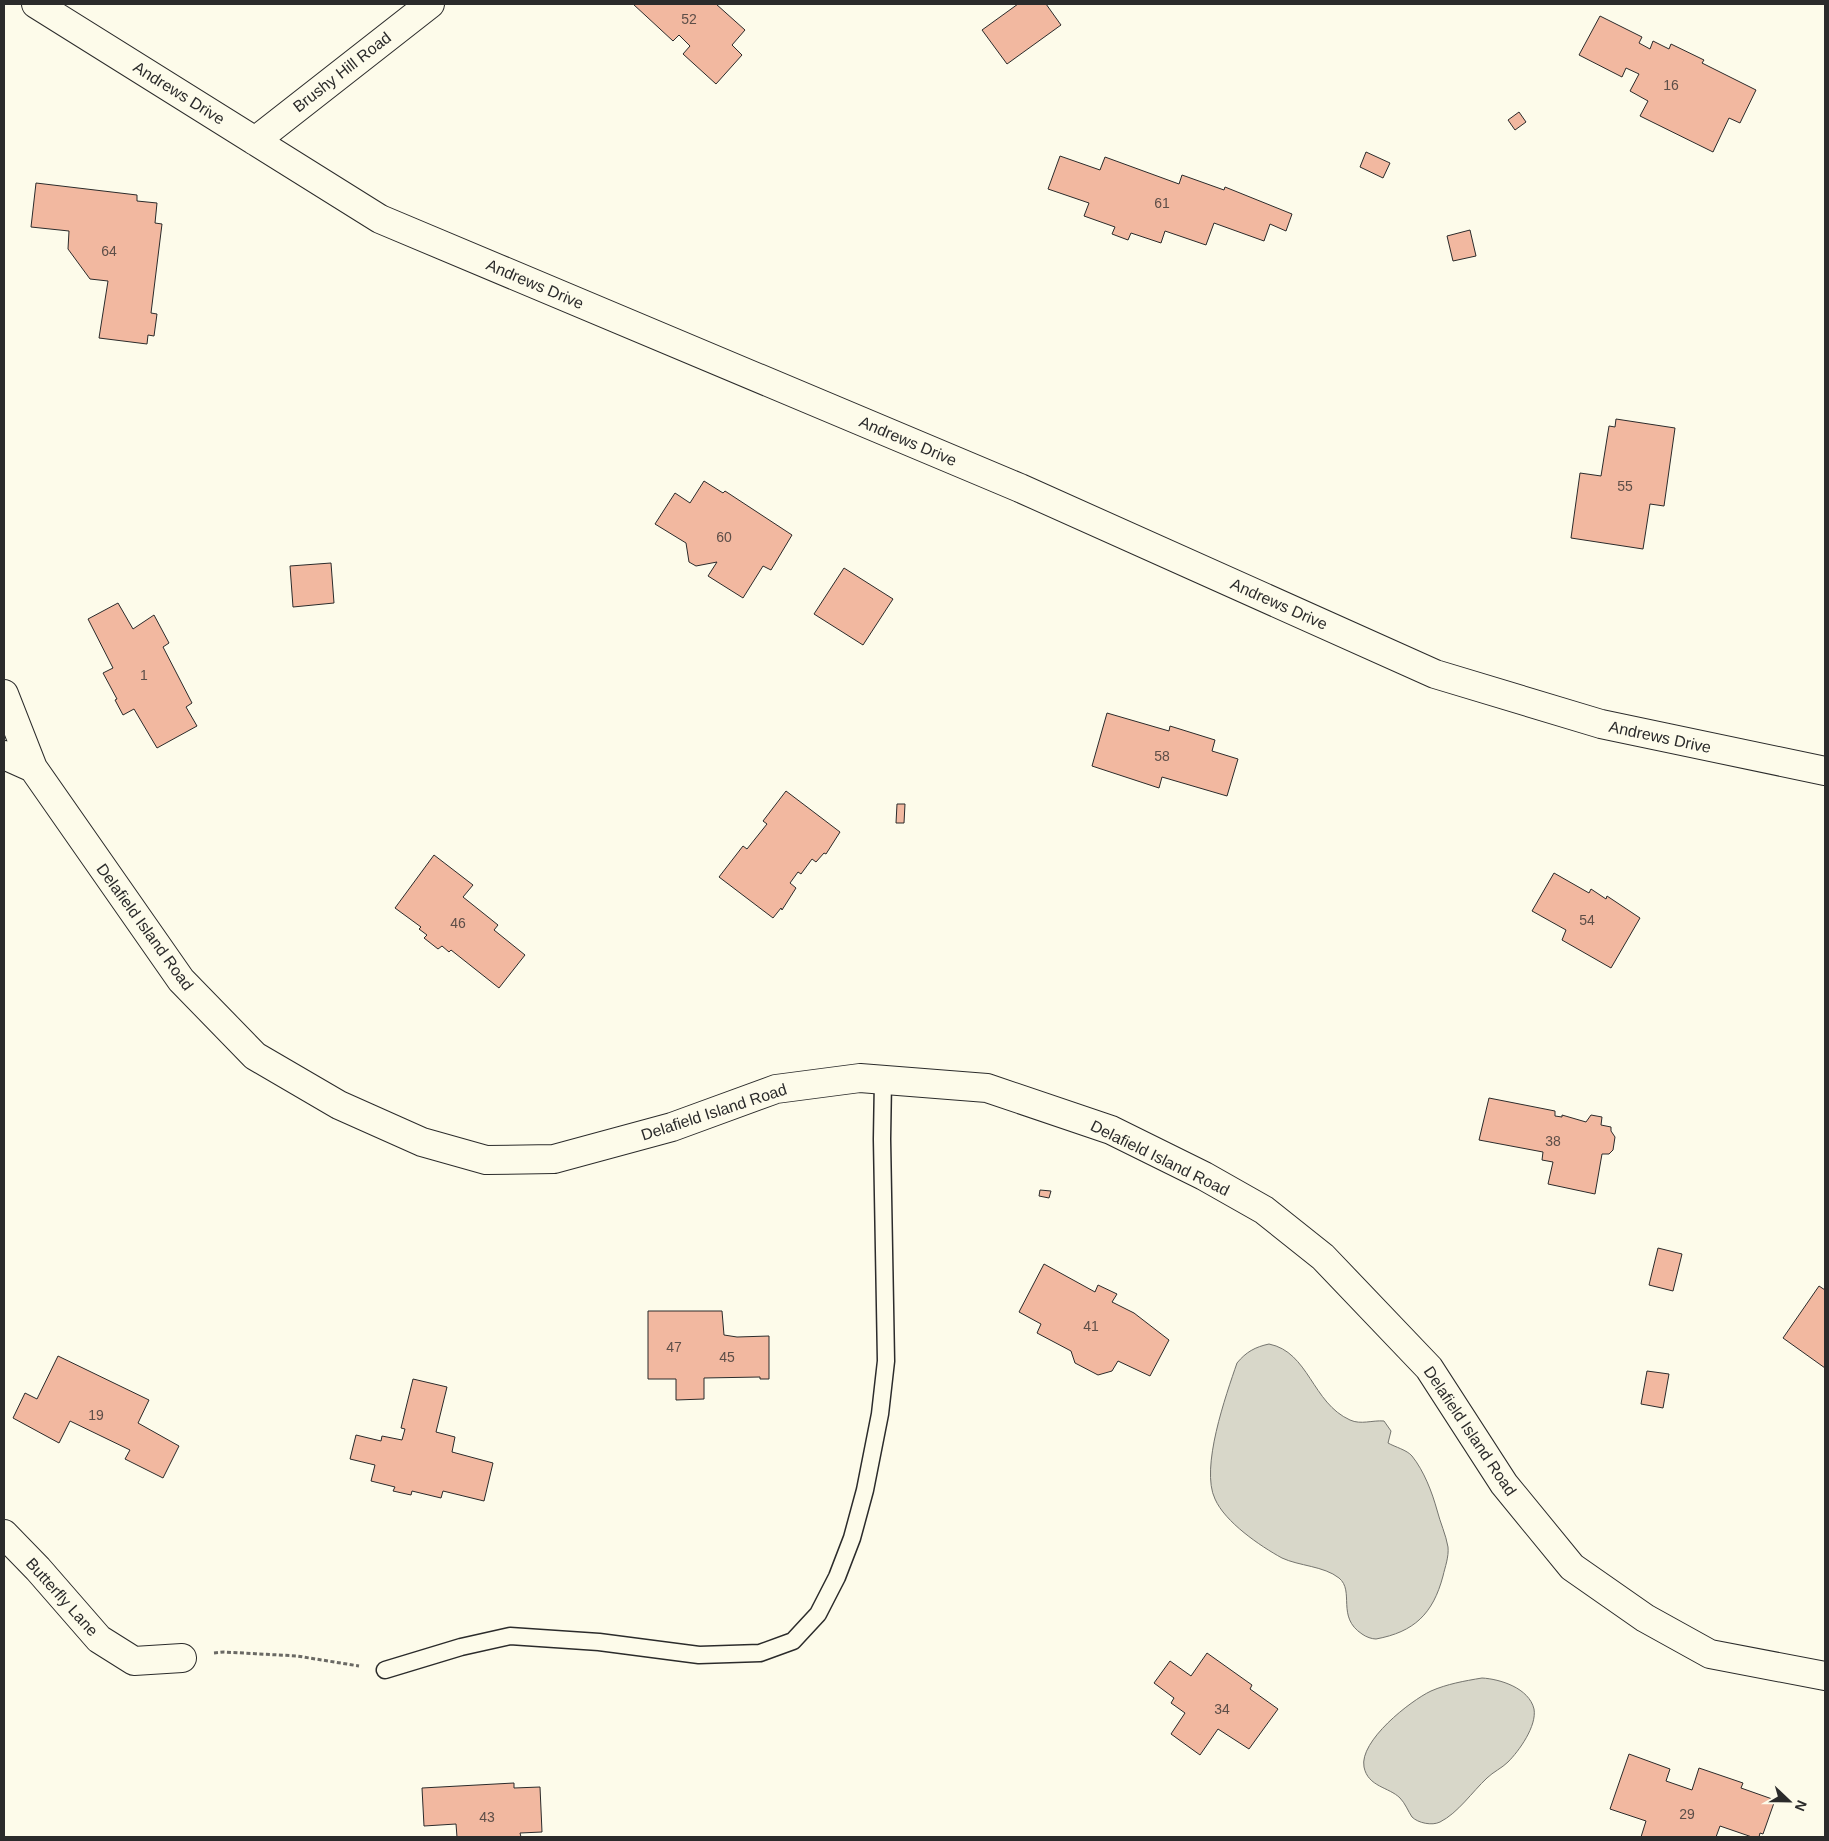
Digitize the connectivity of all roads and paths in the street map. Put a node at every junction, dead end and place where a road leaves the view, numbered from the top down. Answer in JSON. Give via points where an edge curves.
{"nodes":[{"id":1,"x":36,"y":4,"type":"edge"},
{"id":2,"x":430,"y":4,"type":"edge"},
{"id":3,"x":254,"y":141,"type":"junction"},
{"id":4,"x":4,"y":694,"type":"edge"},
{"id":5,"x":4,"y":755,"type":"edge"},
{"id":6,"x":33,"y":768,"type":"junction"},
{"id":7,"x":1825,"y":771,"type":"edge"},
{"id":8,"x":883,"y":1080,"type":"junction"},
{"id":9,"x":4,"y":1534,"type":"edge"},
{"id":10,"x":182,"y":1658,"type":"joint"},
{"id":11,"x":384,"y":1670,"type":"joint"},
{"id":12,"x":1825,"y":1676,"type":"edge"}],
"edges":[{"from":1,"to":3,"type":"street","name":"Andrews Drive"},
{"from":2,"to":3,"type":"street","name":"Brushy Hill Road"},
{"from":3,"to":7,"type":"street","name":"Andrews Drive","via":[[380,219],[1020,488],[1435,674],[1601,724]]},
{"from":4,"to":6,"type":"street","name":"Delafield Island Road"},
{"from":5,"to":6,"type":"street"},
{"from":6,"to":8,"type":"street","name":"Delafield Island Road","via":[[181,980],[255,1056],[340,1105],[422,1142],[486,1160],[554,1159],[672,1127],[776,1089],[860,1078]]},
{"from":8,"to":11,"type":"lane","via":[[886,1361],[880,1414],[852,1538],[818,1614],[793,1641],[760,1653],[700,1655],[608,1643],[510,1636]]},
{"from":8,"to":12,"type":"street","name":"Delafield Island Road","via":[[987,1088],[1111,1130],[1264,1210],[1323,1257],[1429,1368],[1504,1484],[1572,1567],[1644,1618],[1710,1654]]},
{"from":9,"to":10,"type":"street","name":"Butterfly Lane","via":[[99,1638],[134,1661]]},
{"from":10,"to":11,"type":"path","via":[[224,1652],[297,1656]]}]}
